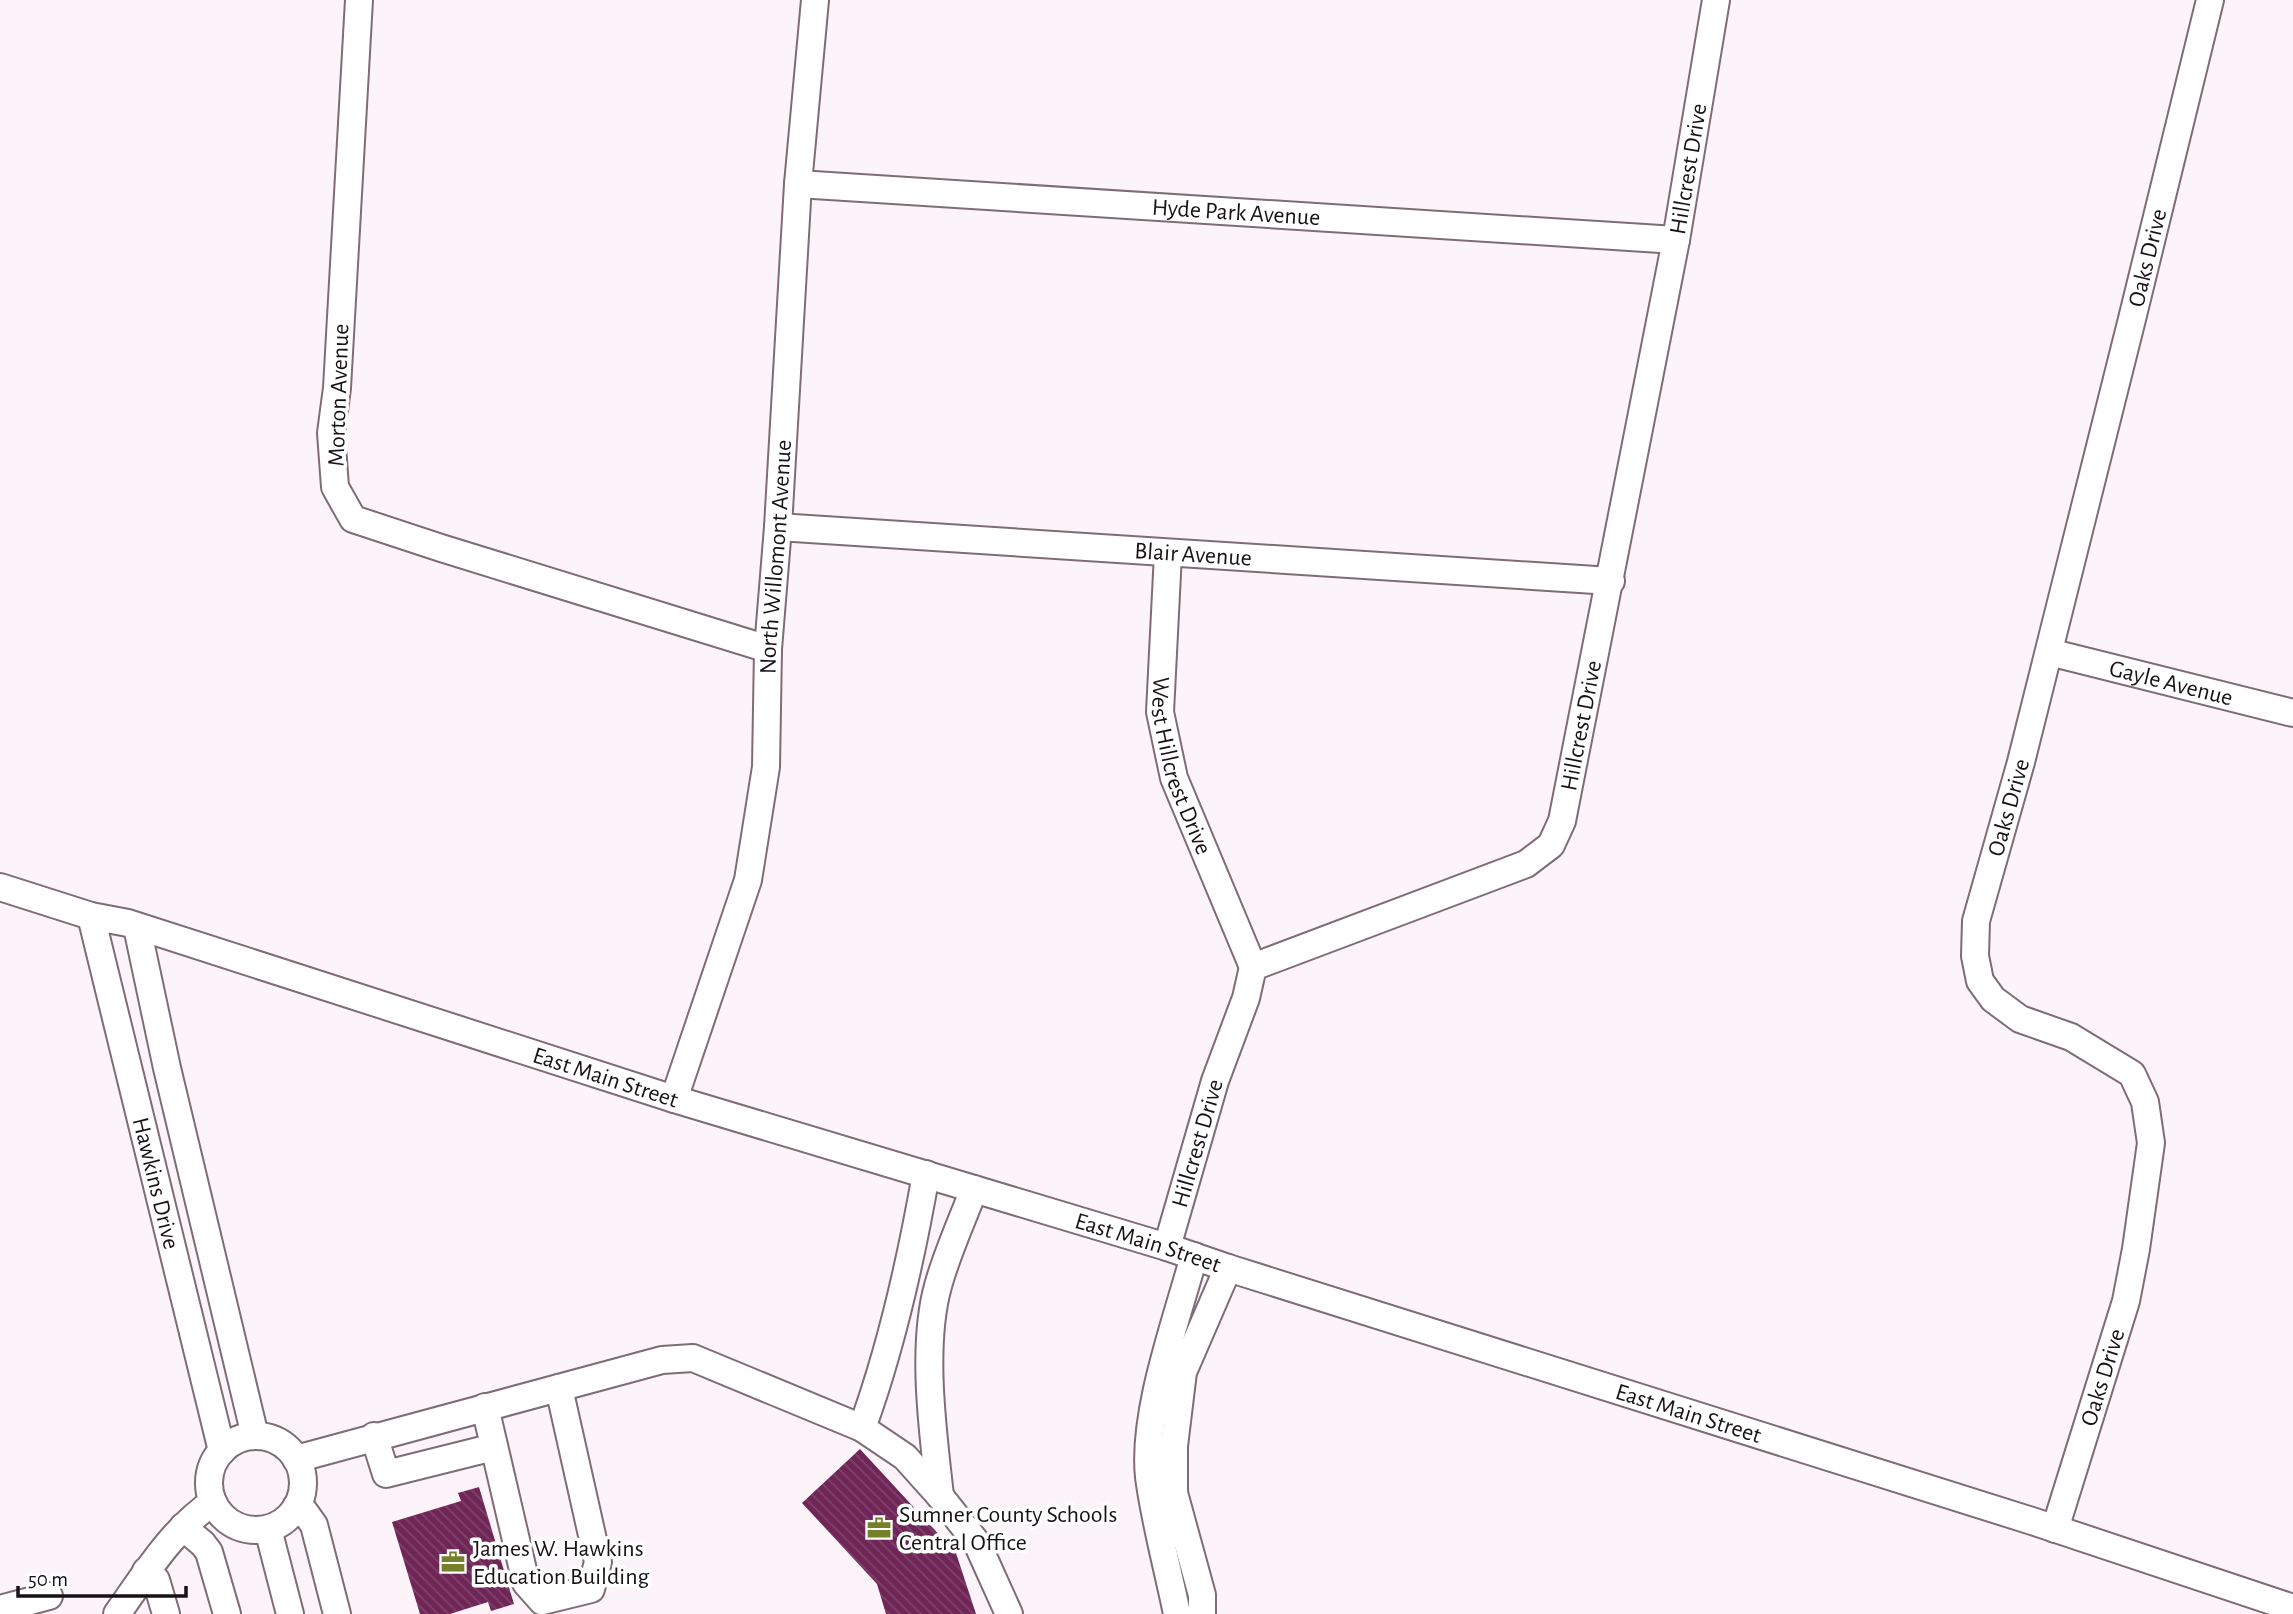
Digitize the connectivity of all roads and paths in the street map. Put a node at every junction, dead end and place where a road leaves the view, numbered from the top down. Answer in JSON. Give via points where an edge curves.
{"nodes":[{"id":1,"x":359,"y":0,"type":"edge"},
{"id":2,"x":815,"y":0,"type":"edge"},
{"id":3,"x":1716,"y":0,"type":"edge"},
{"id":4,"x":2210,"y":0,"type":"edge"},
{"id":5,"x":798,"y":184,"type":"junction"},
{"id":6,"x":1676,"y":240,"type":"junction"},
{"id":7,"x":778,"y":527,"type":"junction"},
{"id":8,"x":1168,"y":554,"type":"junction"},
{"id":9,"x":1611,"y":581,"type":"junction"},
{"id":10,"x":768,"y":649,"type":"junction"},
{"id":11,"x":2049,"y":652,"type":"junction"},
{"id":12,"x":2293,"y":713,"type":"edge"},
{"id":13,"x":0,"y":887,"type":"edge"},
{"id":14,"x":91,"y":916,"type":"junction"},
{"id":15,"x":137,"y":927,"type":"junction"},
{"id":16,"x":1253,"y":967,"type":"junction"},
{"id":17,"x":674,"y":1099,"type":"junction"},
{"id":18,"x":926,"y":1174,"type":"junction"},
{"id":19,"x":974,"y":1189,"type":"junction"},
{"id":20,"x":1167,"y":1247,"type":"junction"},
{"id":21,"x":1194,"y":1256,"type":"junction"},
{"id":22,"x":1228,"y":1268,"type":"junction"},
{"id":23,"x":559,"y":1388,"type":"junction"},
{"id":24,"x":485,"y":1407,"type":"junction"},
{"id":25,"x":862,"y":1428,"type":"junction"},
{"id":26,"x":254,"y":1436,"type":"junction"},
{"id":27,"x":374,"y":1436,"type":"junction"},
{"id":28,"x":494,"y":1447,"type":"junction"},
{"id":29,"x":222,"y":1451,"type":"junction"},
{"id":30,"x":296,"y":1459,"type":"junction"},
{"id":31,"x":940,"y":1496,"type":"junction"},
{"id":32,"x":213,"y":1502,"type":"junction"},
{"id":33,"x":296,"y":1507,"type":"junction"},
{"id":34,"x":183,"y":1527,"type":"junction"},
{"id":35,"x":268,"y":1529,"type":"junction"},
{"id":36,"x":2055,"y":1529,"type":"junction"},
{"id":37,"x":146,"y":1571,"type":"junction"},
{"id":38,"x":49,"y":1596,"type":"dead end"},
{"id":39,"x":538,"y":1607,"type":"edge"},
{"id":40,"x":2293,"y":1608,"type":"edge"},
{"id":41,"x":0,"y":1609,"type":"edge"},
{"id":42,"x":117,"y":1614,"type":"edge"},
{"id":43,"x":166,"y":1614,"type":"edge"},
{"id":44,"x":227,"y":1614,"type":"edge"},
{"id":45,"x":290,"y":1614,"type":"edge"},
{"id":46,"x":337,"y":1614,"type":"edge"},
{"id":47,"x":1009,"y":1614,"type":"edge"},
{"id":48,"x":1177,"y":1614,"type":"edge"},
{"id":49,"x":1202,"y":1614,"type":"edge"}],
"edges":[{"from":1,"to":10,"type":"street","name":"Morton Avenue","via":[[331,433],[335,487],[353,519]]},
{"from":2,"to":5,"type":"street","name":"North Willomont Avenue"},
{"from":3,"to":6,"type":"street","name":"Hillcrest Drive"},
{"from":4,"to":11,"type":"street","name":"Oaks Drive"},
{"from":5,"to":6,"type":"street","name":"Hyde Park Avenue"},
{"from":5,"to":7,"type":"street","name":"North Willomont Avenue"},
{"from":6,"to":9,"type":"street","name":"Hillcrest Drive"},
{"from":7,"to":8,"type":"street","name":"Blair Avenue"},
{"from":7,"to":10,"type":"street","name":"North Willomont Avenue"},
{"from":8,"to":9,"type":"street","name":"Blair Avenue"},
{"from":8,"to":16,"type":"street","name":"West Hillcrest Drive","via":[[1160,712],[1174,778]]},
{"from":9,"to":16,"type":"street","name":"Hillcrest Drive","via":[[1562,821],[1550,845],[1526,864]]},
{"from":10,"to":17,"type":"street","name":"North Willomont Avenue","via":[[766,768],[748,880]]},
{"from":11,"to":12,"type":"street","name":"Gayle Avenue"},
{"from":11,"to":36,"type":"street","name":"Oaks Drive","via":[[1976,921],[1980,981],[1993,999],[2020,1019],[2071,1037],[2132,1074],[2145,1102],[2151,1143],[2126,1301]]},
{"from":13,"to":14,"type":"street","name":"East Main Street"},
{"from":14,"to":15,"type":"street","name":"East Main Street"},
{"from":14,"to":29,"type":"street","name":"Hawkins Drive"},
{"from":15,"to":17,"type":"street","name":"East Main Street"},
{"from":15,"to":26,"type":"street","name":"Hawkins Drive"},
{"from":16,"to":20,"type":"street","name":"Hillcrest Drive"},
{"from":17,"to":18,"type":"street","name":"East Main Street"},
{"from":18,"to":19,"type":"street","name":"East Main Street"},
{"from":18,"to":25,"type":"street","via":[[913,1247]]},
{"from":19,"to":20,"type":"street","name":"East Main Street"},
{"from":19,"to":31,"type":"street","via":[[938,1288],[931,1338],[931,1405]]},
{"from":20,"to":21,"type":"street","name":"East Main Street"},
{"from":21,"to":22,"type":"street","name":"East Main Street"},
{"from":21,"to":48,"type":"street","via":[[1157,1391],[1150,1437],[1149,1475]]},
{"from":22,"to":36,"type":"street","name":"East Main Street"},
{"from":22,"to":49,"type":"street","via":[[1183,1372],[1174,1447],[1174,1493],[1202,1595]]},
{"from":23,"to":24,"type":"street"},
{"from":23,"to":25,"type":"street","via":[[662,1360],[692,1358]]},
{"from":23,"to":39,"type":"street","via":[[598,1562],[591,1589]]},
{"from":24,"to":27,"type":"street"},
{"from":24,"to":28,"type":"street"},
{"from":25,"to":31,"type":"street","via":[[905,1457]]},
{"from":26,"to":29,"type":"street"},
{"from":26,"to":30,"type":"street","via":[[278,1442]]},
{"from":27,"to":28,"type":"street","via":[[386,1474]]},
{"from":27,"to":30,"type":"street"},
{"from":28,"to":39,"type":"street","via":[[526,1583]]},
{"from":29,"to":32,"type":"street","via":[[210,1475]]},
{"from":30,"to":33,"type":"street","via":[[303,1487]]},
{"from":31,"to":47,"type":"street","via":[[977,1543]]},
{"from":32,"to":34,"type":"street"},
{"from":32,"to":35,"type":"street","via":[[230,1522],[242,1528]]},
{"from":33,"to":35,"type":"street"},
{"from":33,"to":46,"type":"street","via":[[314,1525]]},
{"from":34,"to":37,"type":"street"},
{"from":34,"to":44,"type":"street","via":[[209,1552]]},
{"from":35,"to":45,"type":"street"},
{"from":36,"to":40,"type":"street","name":"East Main Street"},
{"from":37,"to":42,"type":"street"},
{"from":37,"to":43,"type":"street","via":[[156,1580]]},
{"from":38,"to":41,"type":"street"}]}
